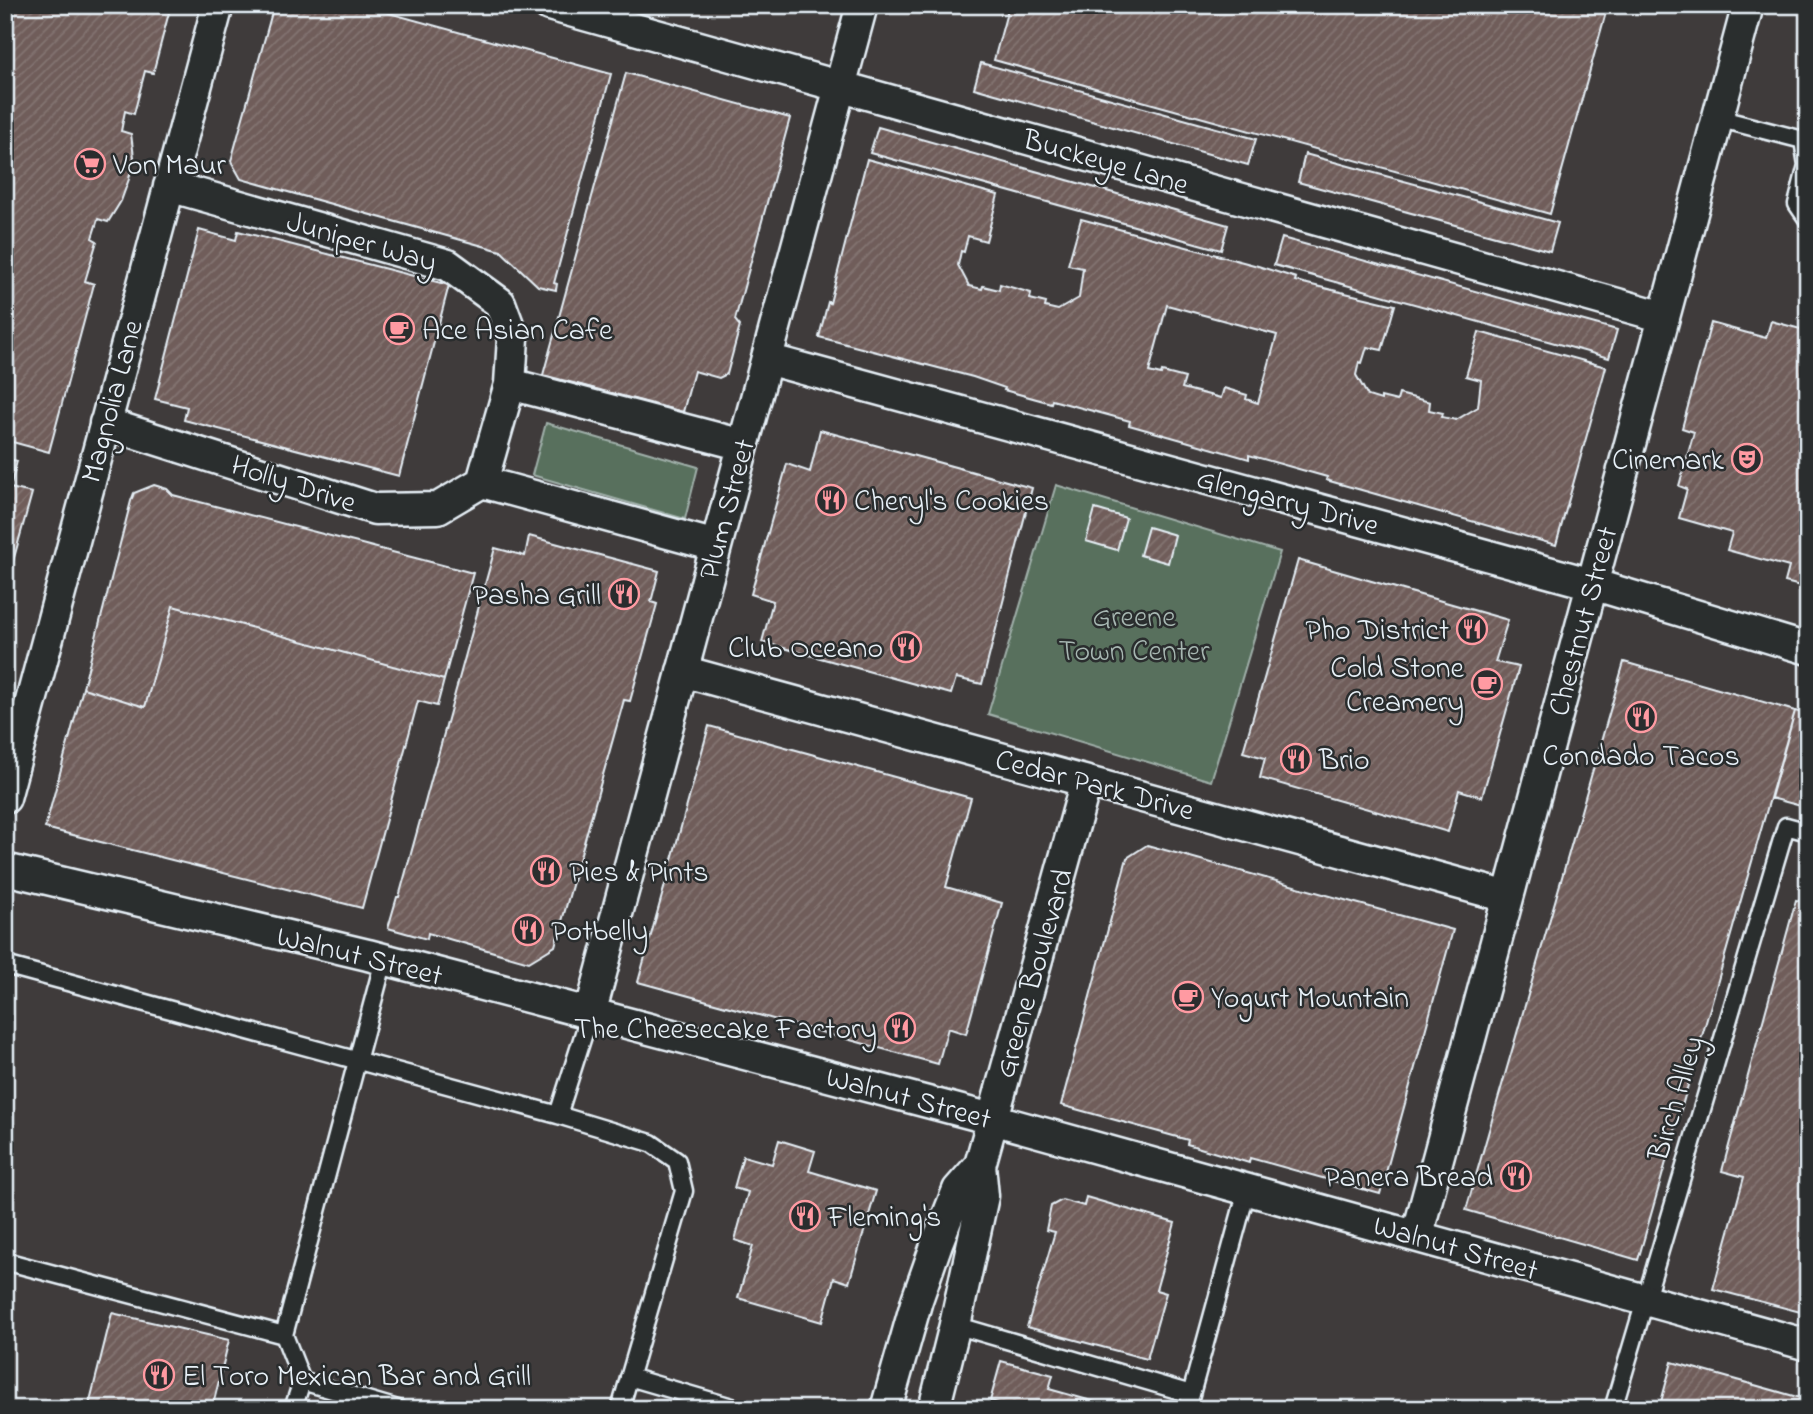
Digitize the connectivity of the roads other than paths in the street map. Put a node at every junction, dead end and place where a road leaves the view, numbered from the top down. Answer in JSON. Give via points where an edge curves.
{"nodes":[{"id":1,"x":218,"y":5,"type":"edge"},
{"id":2,"x":549,"y":5,"type":"edge"},
{"id":3,"x":862,"y":5,"type":"edge"},
{"id":4,"x":1748,"y":5,"type":"edge"},
{"id":5,"x":840,"y":87,"type":"junction"},
{"id":6,"x":1717,"y":118,"type":"junction"},
{"id":7,"x":1806,"y":137,"type":"edge"},
{"id":8,"x":169,"y":186,"type":"junction"},
{"id":9,"x":1808,"y":220,"type":"edge"},
{"id":10,"x":1664,"y":317,"type":"junction"},
{"id":11,"x":767,"y":359,"type":"junction"},
{"id":12,"x":510,"y":384,"type":"junction"},
{"id":13,"x":105,"y":423,"type":"junction"},
{"id":14,"x":743,"y":445,"type":"junction"},
{"id":15,"x":482,"y":482,"type":"junction"},
{"id":16,"x":716,"y":546,"type":"junction"},
{"id":17,"x":1592,"y":584,"type":"junction"},
{"id":18,"x":1808,"y":649,"type":"edge"},
{"id":19,"x":682,"y":671,"type":"junction"},
{"id":20,"x":1086,"y":782,"type":"junction"},
{"id":21,"x":5,"y":798,"type":"edge"},
{"id":22,"x":1808,"y":832,"type":"edge"},
{"id":23,"x":5,"y":869,"type":"edge"},
{"id":24,"x":1508,"y":897,"type":"junction"},
{"id":25,"x":384,"y":960,"type":"junction"},
{"id":26,"x":5,"y":965,"type":"edge"},
{"id":27,"x":590,"y":1014,"type":"junction"},
{"id":28,"x":357,"y":1060,"type":"junction"},
{"id":29,"x":558,"y":1115,"type":"junction"},
{"id":30,"x":992,"y":1119,"type":"junction"},
{"id":31,"x":980,"y":1165,"type":"junction"},
{"id":32,"x":1247,"y":1190,"type":"junction"},
{"id":33,"x":1417,"y":1236,"type":"junction"},
{"id":34,"x":5,"y":1261,"type":"edge"},
{"id":35,"x":1644,"y":1300,"type":"junction"},
{"id":36,"x":956,"y":1325,"type":"junction"},
{"id":37,"x":284,"y":1335,"type":"junction"},
{"id":38,"x":1808,"y":1345,"type":"edge"},
{"id":39,"x":629,"y":1377,"type":"junction"},
{"id":40,"x":302,"y":1381,"type":"junction"},
{"id":41,"x":1189,"y":1401,"type":"edge"},
{"id":42,"x":293,"y":1409,"type":"edge"},
{"id":43,"x":398,"y":1409,"type":"edge"},
{"id":44,"x":620,"y":1409,"type":"edge"},
{"id":45,"x":739,"y":1409,"type":"edge"},
{"id":46,"x":886,"y":1409,"type":"edge"},
{"id":47,"x":934,"y":1409,"type":"edge"},
{"id":48,"x":1613,"y":1409,"type":"edge"}],
"edges":[{"from":1,"to":8,"type":"street","name":"Magnolia Lane"},
{"from":2,"to":5,"type":"street","name":"Buckeye Lane"},
{"from":3,"to":5,"type":"street","name":"Plum Street"},
{"from":4,"to":6,"type":"street","name":"Chestnut Street"},
{"from":5,"to":10,"type":"street","name":"Buckeye Lane"},
{"from":5,"to":11,"type":"street","name":"Plum Street"},
{"from":6,"to":7,"type":"lane"},
{"from":6,"to":10,"type":"street","name":"Chestnut Street"},
{"from":7,"to":9,"type":"lane","via":[[1807,165],[1797,204]]},
{"from":8,"to":12,"type":"street","name":"Juniper Way","via":[[448,265],[500,303],[513,338]]},
{"from":8,"to":13,"type":"street","name":"Magnolia Lane"},
{"from":10,"to":17,"type":"street","name":"Chestnut Street"},
{"from":11,"to":14,"type":"street","name":"Plum Street"},
{"from":11,"to":17,"type":"street","name":"Glengarry Drive"},
{"from":12,"to":14,"type":"street"},
{"from":12,"to":15,"type":"street","name":"Juniper Way"},
{"from":13,"to":15,"type":"street","name":"Holly Drive","via":[[375,509],[438,508]]},
{"from":13,"to":21,"type":"street","name":"Magnolia Lane"},
{"from":14,"to":16,"type":"street","name":"Plum Street"},
{"from":15,"to":16,"type":"street"},
{"from":16,"to":19,"type":"street","name":"Plum Street"},
{"from":17,"to":18,"type":"street","name":"Glengarry Drive"},
{"from":17,"to":24,"type":"street","name":"Chestnut Street"},
{"from":19,"to":20,"type":"street","name":"Cedar Park Drive"},
{"from":19,"to":27,"type":"street","name":"Plum Street"},
{"from":20,"to":24,"type":"street","name":"Cedar Park Drive"},
{"from":20,"to":30,"type":"street","name":"Greene Boulevard"},
{"from":22,"to":35,"type":"lane","name":"Birch Alley","via":[[1786,826]]},
{"from":23,"to":25,"type":"street","name":"Walnut Street"},
{"from":24,"to":33,"type":"street","name":"Chestnut Street"},
{"from":25,"to":27,"type":"street","name":"Walnut Street"},
{"from":25,"to":28,"type":"lane"},
{"from":26,"to":28,"type":"lane"},
{"from":27,"to":29,"type":"lane"},
{"from":27,"to":30,"type":"street","name":"Walnut Street"},
{"from":28,"to":29,"type":"lane"},
{"from":28,"to":37,"type":"lane"},
{"from":29,"to":39,"type":"lane","via":[[651,1143],[677,1161],[684,1191]]},
{"from":30,"to":31,"type":"street","name":"Greene Boulevard"},
{"from":30,"to":32,"type":"street","name":"Walnut Street"},
{"from":31,"to":36,"type":"street","name":"Greene Boulevard","via":[[983,1195]]},
{"from":31,"to":46,"type":"street","name":"Greene Boulevard","via":[[958,1190],[936,1243]]},
{"from":32,"to":33,"type":"street","name":"Walnut Street"},
{"from":32,"to":41,"type":"lane"},
{"from":33,"to":35,"type":"street","name":"Walnut Street"},
{"from":34,"to":37,"type":"lane"},
{"from":35,"to":38,"type":"street","name":"Walnut Street"},
{"from":35,"to":48,"type":"lane","name":"Birch Alley"},
{"from":36,"to":41,"type":"lane"},
{"from":36,"to":47,"type":"street","name":"Greene Boulevard"},
{"from":37,"to":40,"type":"lane"},
{"from":39,"to":44,"type":"lane"},
{"from":39,"to":45,"type":"lane"},
{"from":40,"to":42,"type":"lane"},
{"from":40,"to":43,"type":"lane"}]}
